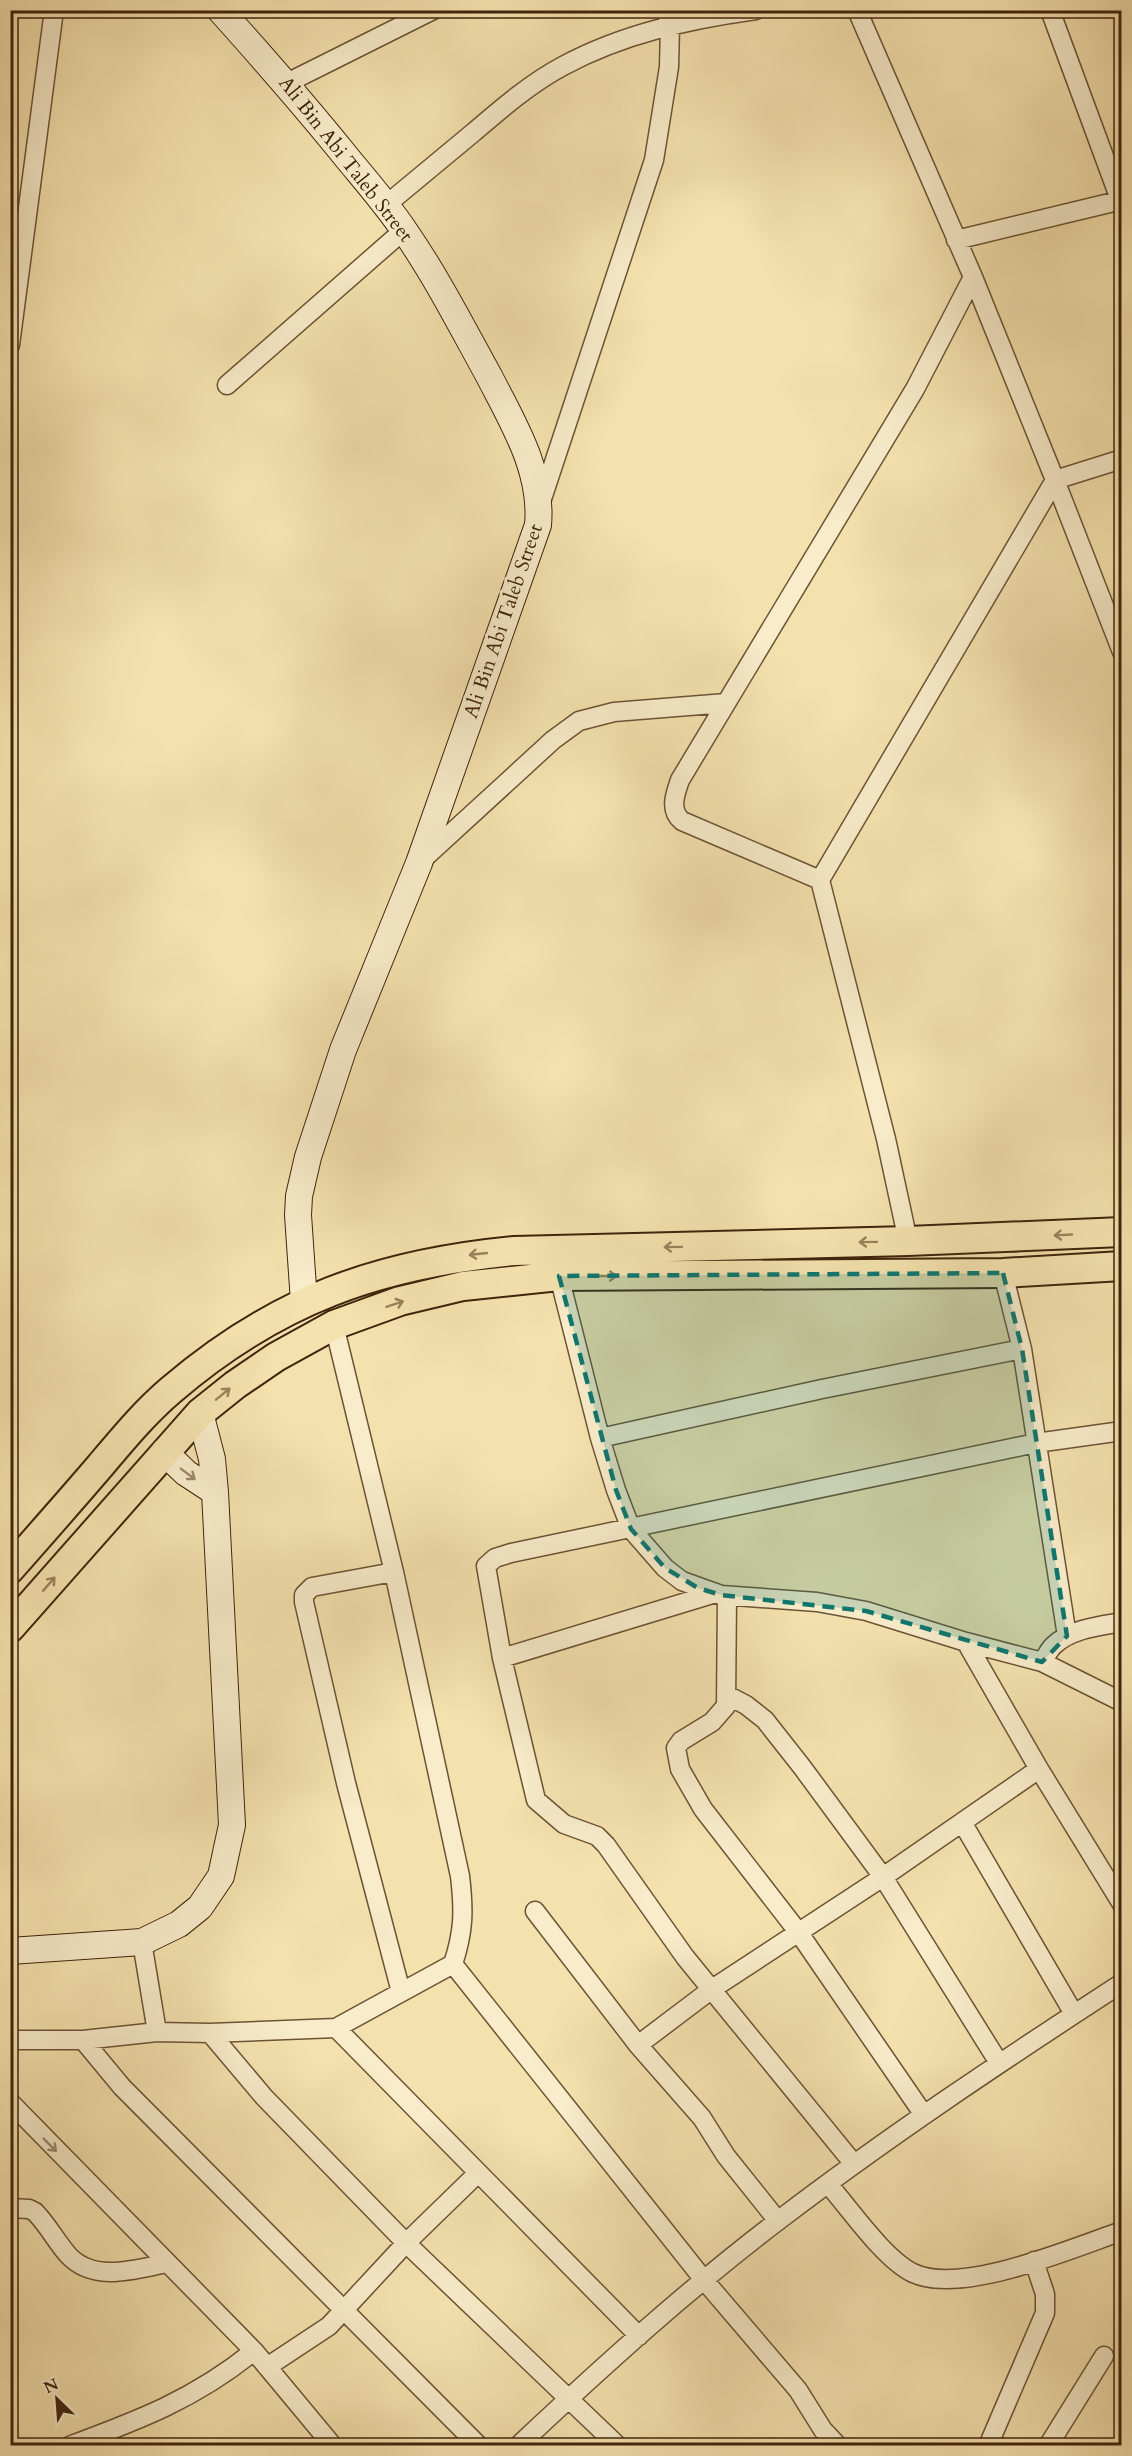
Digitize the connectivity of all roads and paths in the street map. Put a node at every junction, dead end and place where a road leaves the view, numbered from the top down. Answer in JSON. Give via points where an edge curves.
{"nodes":[{"id":1,"x":54,"y":10,"type":"edge"},
{"id":2,"x":219,"y":10,"type":"edge"},
{"id":3,"x":433,"y":10,"type":"edge"},
{"id":4,"x":756,"y":10,"type":"edge"},
{"id":5,"x":857,"y":10,"type":"edge"},
{"id":6,"x":1050,"y":10,"type":"edge"},
{"id":7,"x":668,"y":18,"type":"edge"},
{"id":8,"x":287,"y":84,"type":"junction"},
{"id":9,"x":1121,"y":202,"type":"edge"},
{"id":10,"x":386,"y":205,"type":"junction"},
{"id":11,"x":404,"y":230,"type":"junction"},
{"id":12,"x":956,"y":240,"type":"junction"},
{"id":13,"x":973,"y":277,"type":"junction"},
{"id":14,"x":10,"y":345,"type":"edge"},
{"id":15,"x":227,"y":385,"type":"dead end"},
{"id":16,"x":1122,"y":459,"type":"edge"},
{"id":17,"x":1055,"y":480,"type":"junction"},
{"id":18,"x":540,"y":507,"type":"junction"},
{"id":19,"x":1122,"y":652,"type":"edge"},
{"id":20,"x":726,"y":703,"type":"junction"},
{"id":21,"x":419,"y":863,"type":"junction"},
{"id":22,"x":820,"y":880,"type":"junction"},
{"id":23,"x":1122,"y":1232,"type":"edge"},
{"id":24,"x":908,"y":1241,"type":"junction"},
{"id":25,"x":1122,"y":1266,"type":"edge"},
{"id":26,"x":1003,"y":1273,"type":"junction"},
{"id":27,"x":559,"y":1276,"type":"junction"},
{"id":28,"x":304,"y":1302,"type":"junction"},
{"id":29,"x":334,"y":1325,"type":"junction"},
{"id":30,"x":1022,"y":1349,"type":"junction"},
{"id":31,"x":200,"y":1413,"type":"junction"},
{"id":32,"x":1122,"y":1431,"type":"edge"},
{"id":33,"x":600,"y":1438,"type":"junction"},
{"id":34,"x":1036,"y":1443,"type":"junction"},
{"id":35,"x":164,"y":1452,"type":"junction"},
{"id":36,"x":215,"y":1492,"type":"junction"},
{"id":37,"x":632,"y":1529,"type":"junction"},
{"id":38,"x":10,"y":1569,"type":"edge"},
{"id":39,"x":394,"y":1572,"type":"junction"},
{"id":40,"x":722,"y":1594,"type":"junction"},
{"id":41,"x":1122,"y":1622,"type":"edge"},
{"id":42,"x":10,"y":1628,"type":"edge"},
{"id":43,"x":1067,"y":1636,"type":"junction"},
{"id":44,"x":966,"y":1642,"type":"junction"},
{"id":45,"x":502,"y":1658,"type":"junction"},
{"id":46,"x":1042,"y":1662,"type":"junction"},
{"id":47,"x":727,"y":1695,"type":"junction"},
{"id":48,"x":1122,"y":1702,"type":"edge"},
{"id":49,"x":1039,"y":1769,"type":"junction"},
{"id":50,"x":962,"y":1822,"type":"junction"},
{"id":51,"x":883,"y":1877,"type":"junction"},
{"id":52,"x":1122,"y":1904,"type":"edge"},
{"id":53,"x":535,"y":1911,"type":"dead end"},
{"id":54,"x":800,"y":1933,"type":"junction"},
{"id":55,"x":142,"y":1942,"type":"junction"},
{"id":56,"x":10,"y":1951,"type":"edge"},
{"id":57,"x":453,"y":1964,"type":"junction"},
{"id":58,"x":1122,"y":1983,"type":"edge"},
{"id":59,"x":712,"y":1989,"type":"junction"},
{"id":60,"x":401,"y":1992,"type":"junction"},
{"id":61,"x":1074,"y":2014,"type":"junction"},
{"id":62,"x":336,"y":2028,"type":"junction"},
{"id":63,"x":157,"y":2032,"type":"junction"},
{"id":64,"x":210,"y":2033,"type":"junction"},
{"id":65,"x":10,"y":2040,"type":"edge"},
{"id":66,"x":83,"y":2040,"type":"junction"},
{"id":67,"x":638,"y":2045,"type":"junction"},
{"id":68,"x":999,"y":2063,"type":"junction"},
{"id":69,"x":10,"y":2102,"type":"edge"},
{"id":70,"x":924,"y":2115,"type":"junction"},
{"id":71,"x":854,"y":2164,"type":"junction"},
{"id":72,"x":478,"y":2173,"type":"junction"},
{"id":73,"x":828,"y":2184,"type":"junction"},
{"id":74,"x":10,"y":2208,"type":"edge"},
{"id":75,"x":778,"y":2221,"type":"junction"},
{"id":76,"x":1122,"y":2231,"type":"edge"},
{"id":77,"x":406,"y":2243,"type":"junction"},
{"id":78,"x":1034,"y":2261,"type":"junction"},
{"id":79,"x":167,"y":2263,"type":"junction"},
{"id":80,"x":704,"y":2280,"type":"junction"},
{"id":81,"x":345,"y":2310,"type":"junction"},
{"id":82,"x":639,"y":2336,"type":"junction"},
{"id":83,"x":254,"y":2351,"type":"junction"},
{"id":84,"x":1104,"y":2356,"type":"dead end"},
{"id":85,"x":267,"y":2367,"type":"junction"},
{"id":86,"x":568,"y":2398,"type":"junction"},
{"id":87,"x":69,"y":2445,"type":"edge"},
{"id":88,"x":333,"y":2445,"type":"edge"},
{"id":89,"x":479,"y":2445,"type":"edge"},
{"id":90,"x":518,"y":2445,"type":"edge"},
{"id":91,"x":618,"y":2445,"type":"edge"},
{"id":92,"x":838,"y":2445,"type":"edge"},
{"id":93,"x":988,"y":2445,"type":"edge"},
{"id":94,"x":1047,"y":2445,"type":"edge"}],
"edges":[{"from":1,"to":14,"type":"street"},
{"from":2,"to":8,"type":"street","name":"Ali Bin Abi Taleb Street"},
{"from":3,"to":8,"type":"street"},
{"from":4,"to":7,"type":"street"},
{"from":5,"to":12,"type":"street"},
{"from":6,"to":9,"type":"street"},
{"from":7,"to":10,"type":"street","via":[[561,67],[501,109]]},
{"from":7,"to":18,"type":"street","via":[[669,67],[654,160]]},
{"from":8,"to":10,"type":"street","name":"Ali Bin Abi Taleb Street"},
{"from":9,"to":12,"type":"street"},
{"from":10,"to":11,"type":"street","name":"Ali Bin Abi Taleb Street"},
{"from":11,"to":15,"type":"street"},
{"from":11,"to":18,"type":"street","name":"Ali Bin Abi Taleb Street","via":[[509,415],[532,468]]},
{"from":12,"to":13,"type":"street"},
{"from":13,"to":17,"type":"street"},
{"from":13,"to":20,"type":"street","via":[[915,389]]},
{"from":16,"to":17,"type":"street"},
{"from":17,"to":19,"type":"street"},
{"from":17,"to":22,"type":"street"},
{"from":18,"to":21,"type":"street","name":"Ali Bin Abi Taleb Street","via":[[538,525]]},
{"from":20,"to":21,"type":"street","via":[[614,712],[579,722],[553,740]]},
{"from":20,"to":22,"type":"street","via":[[680,780],[674,808],[677,817]]},
{"from":21,"to":28,"type":"street","name":"Ali Bin Abi Taleb Street","via":[[343,1050],[308,1157],[298,1215]]},
{"from":22,"to":24,"type":"street"},
{"from":23,"to":24,"type":"main road","one_way":true},
{"from":24,"to":28,"type":"main road","one_way":true,"via":[[514,1251],[460,1256],[354,1281]]},
{"from":25,"to":26,"type":"main road"},
{"from":27,"to":26,"type":"main road","one_way":true},
{"from":26,"to":30,"type":"street"},
{"from":29,"to":27,"type":"main road","one_way":true,"via":[[400,1301],[463,1286]]},
{"from":27,"to":33,"type":"street"},
{"from":28,"to":38,"type":"main road","via":[[220,1351],[170,1391],[135,1425]]},
{"from":31,"to":29,"type":"main road","one_way":true,"via":[[276,1357]]},
{"from":29,"to":39,"type":"street"},
{"from":30,"to":33,"type":"street"},
{"from":30,"to":34,"type":"street"},
{"from":31,"to":35,"type":"main road"},
{"from":31,"to":36,"type":"street","via":[[212,1459]]},
{"from":32,"to":34,"type":"street"},
{"from":33,"to":37,"type":"street"},
{"from":34,"to":37,"type":"street"},
{"from":34,"to":43,"type":"street"},
{"from":35,"to":36,"type":"street","one_way":true},
{"from":42,"to":35,"type":"main road","one_way":true},
{"from":36,"to":55,"type":"street","via":[[232,1825],[220,1876],[200,1907],[179,1924]]},
{"from":37,"to":40,"type":"street","via":[[665,1568],[682,1581]]},
{"from":37,"to":45,"type":"street","via":[[511,1553],[489,1561],[486,1566]]},
{"from":39,"to":57,"type":"street","via":[[460,1876],[463,1929]]},
{"from":39,"to":60,"type":"street","via":[[312,1587],[304,1595],[304,1602]]},
{"from":40,"to":44,"type":"street","via":[[817,1602],[866,1611]]},
{"from":40,"to":45,"type":"street"},
{"from":40,"to":47,"type":"street"},
{"from":41,"to":43,"type":"street"},
{"from":43,"to":46,"type":"street","via":[[1053,1646]]},
{"from":44,"to":46,"type":"street"},
{"from":44,"to":49,"type":"street"},
{"from":45,"to":59,"type":"street","via":[[536,1800],[564,1824],[597,1836],[606,1845],[667,1933]]},
{"from":46,"to":48,"type":"street"},
{"from":47,"to":51,"type":"street","via":[[765,1720]]},
{"from":47,"to":54,"type":"street","via":[[721,1715],[681,1741],[676,1749],[680,1769],[703,1809]]},
{"from":49,"to":50,"type":"street"},
{"from":49,"to":52,"type":"street"},
{"from":50,"to":51,"type":"street"},
{"from":50,"to":61,"type":"street"},
{"from":51,"to":54,"type":"street"},
{"from":51,"to":68,"type":"street"},
{"from":53,"to":67,"type":"street"},
{"from":54,"to":59,"type":"street"},
{"from":54,"to":70,"type":"street"},
{"from":55,"to":56,"type":"street"},
{"from":55,"to":63,"type":"street"},
{"from":57,"to":60,"type":"street"},
{"from":57,"to":80,"type":"street"},
{"from":58,"to":61,"type":"street"},
{"from":59,"to":67,"type":"street"},
{"from":59,"to":71,"type":"street"},
{"from":60,"to":62,"type":"street"},
{"from":61,"to":68,"type":"street"},
{"from":62,"to":64,"type":"street"},
{"from":62,"to":72,"type":"street"},
{"from":63,"to":64,"type":"street"},
{"from":63,"to":66,"type":"street"},
{"from":64,"to":77,"type":"street","via":[[264,2097]]},
{"from":65,"to":66,"type":"street"},
{"from":66,"to":81,"type":"street","via":[[122,2087]]},
{"from":67,"to":75,"type":"street","via":[[702,2118],[726,2156]]},
{"from":68,"to":70,"type":"street"},
{"from":69,"to":79,"type":"street","one_way":true},
{"from":70,"to":71,"type":"street"},
{"from":71,"to":73,"type":"street"},
{"from":72,"to":77,"type":"street"},
{"from":72,"to":82,"type":"street"},
{"from":73,"to":75,"type":"street"},
{"from":73,"to":78,"type":"street","via":[[892,2259],[914,2274],[934,2279],[969,2278]]},
{"from":74,"to":79,"type":"street","via":[[35,2212],[69,2256],[85,2267],[107,2272]]},
{"from":75,"to":80,"type":"street"},
{"from":76,"to":78,"type":"street"},
{"from":77,"to":81,"type":"street"},
{"from":77,"to":86,"type":"street"},
{"from":78,"to":93,"type":"street","via":[[1045,2294],[1045,2313]]},
{"from":79,"to":83,"type":"street"},
{"from":80,"to":82,"type":"street"},
{"from":80,"to":92,"type":"street","via":[[798,2390],[823,2430]]},
{"from":81,"to":85,"type":"street","via":[[317,2335]]},
{"from":81,"to":89,"type":"street"},
{"from":82,"to":86,"type":"street"},
{"from":83,"to":85,"type":"street"},
{"from":83,"to":87,"type":"street","via":[[184,2399]]},
{"from":84,"to":94,"type":"street"},
{"from":85,"to":88,"type":"street"},
{"from":86,"to":90,"type":"street"},
{"from":86,"to":91,"type":"street"}]}
